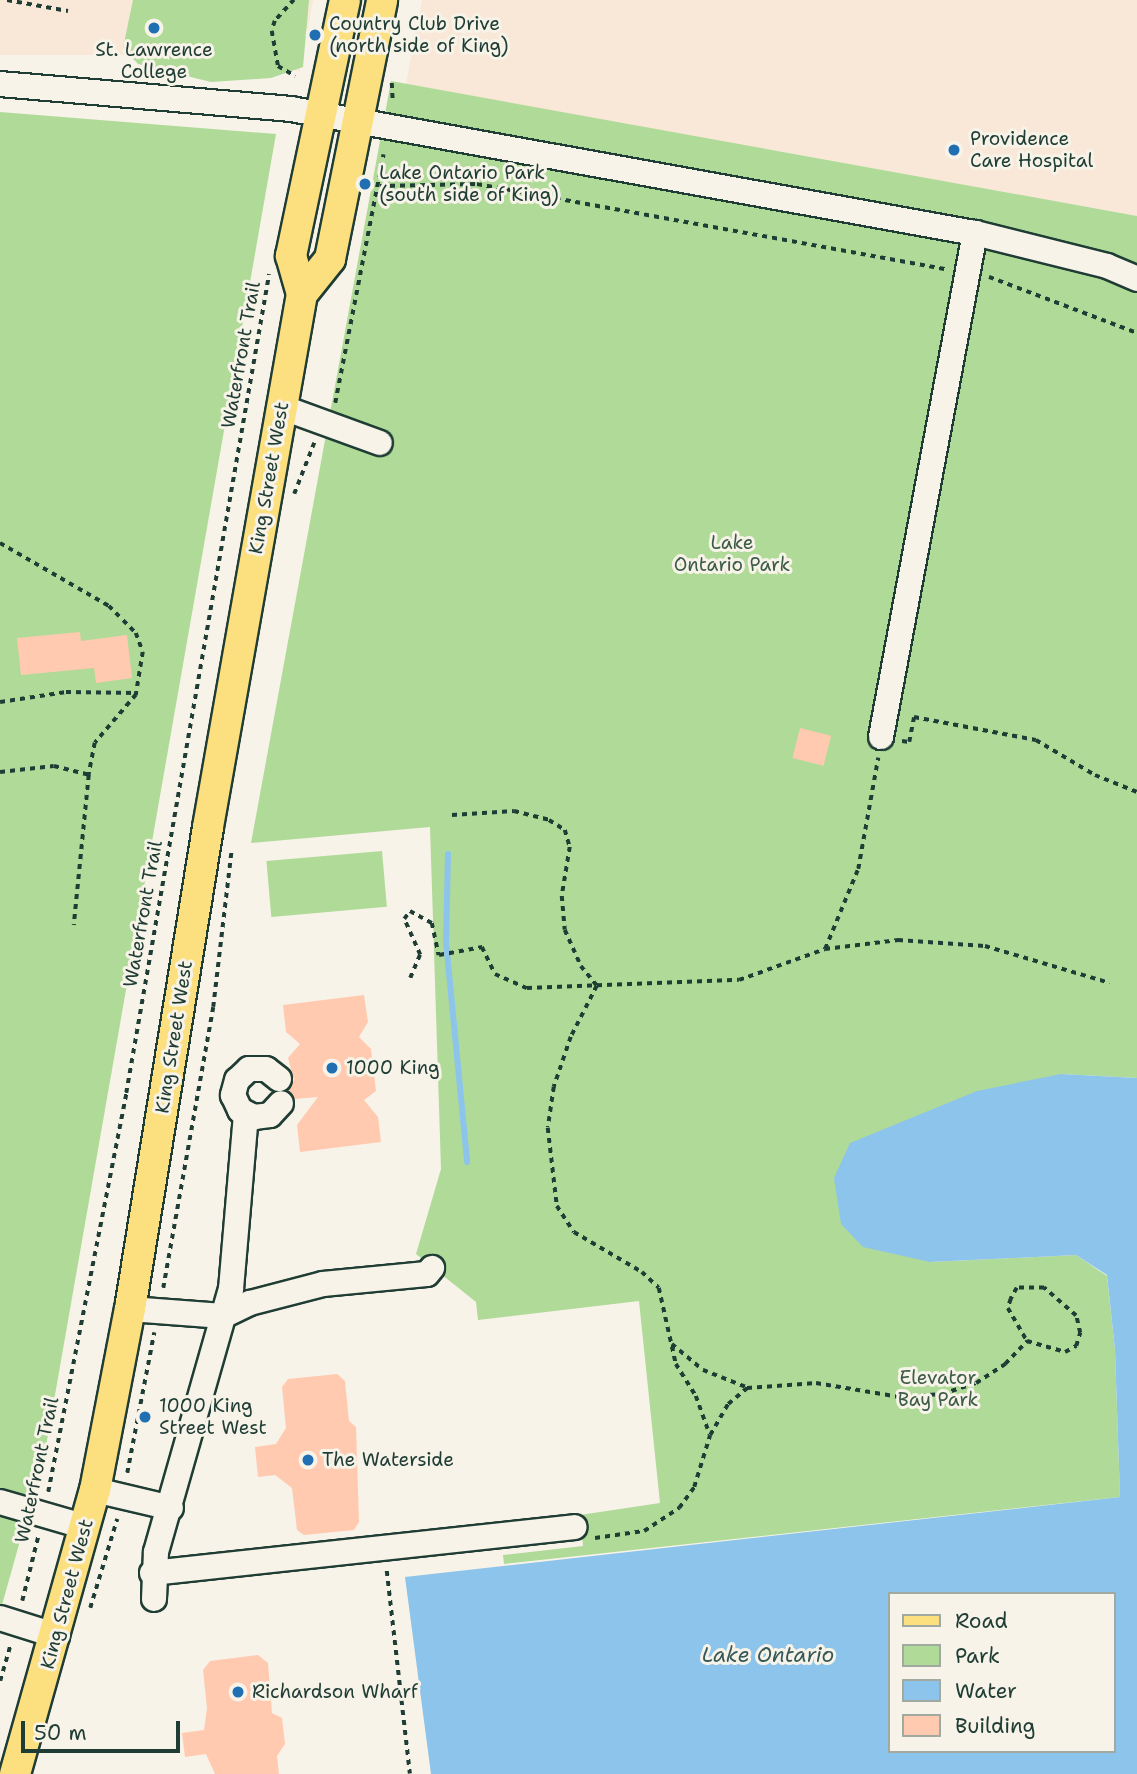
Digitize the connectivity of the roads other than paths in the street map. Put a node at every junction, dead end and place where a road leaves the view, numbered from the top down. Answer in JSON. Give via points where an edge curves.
{"nodes":[{"id":1,"x":345,"y":0,"type":"edge"},
{"id":2,"x":382,"y":0,"type":"edge"},
{"id":3,"x":0,"y":84,"type":"edge"},
{"id":4,"x":319,"y":114,"type":"junction"},
{"id":5,"x":356,"y":121,"type":"junction"},
{"id":6,"x":975,"y":233,"type":"junction"},
{"id":7,"x":1137,"y":279,"type":"edge"},
{"id":8,"x":302,"y":294,"type":"junction"},
{"id":9,"x":281,"y":407,"type":"junction"},
{"id":10,"x":380,"y":443,"type":"dead end"},
{"id":11,"x":881,"y":737,"type":"road end"},
{"id":12,"x":246,"y":1115,"type":"junction"},
{"id":13,"x":432,"y":1268,"type":"dead end"},
{"id":14,"x":144,"y":1311,"type":"junction"},
{"id":15,"x":223,"y":1316,"type":"junction"},
{"id":16,"x":109,"y":1494,"type":"junction"},
{"id":17,"x":0,"y":1502,"type":"edge"},
{"id":18,"x":171,"y":1508,"type":"junction"},
{"id":19,"x":86,"y":1527,"type":"junction"},
{"id":20,"x":583,"y":1533,"type":"road end"},
{"id":21,"x":152,"y":1573,"type":"junction"},
{"id":22,"x":154,"y":1599,"type":"dead end"},
{"id":23,"x":8,"y":1621,"type":"edge"},
{"id":24,"x":57,"y":1636,"type":"junction"},
{"id":25,"x":15,"y":1774,"type":"edge"}],
"edges":[{"from":1,"to":4,"type":"main road","name":"King Street West"},
{"from":2,"to":5,"type":"main road","name":"King Street West"},
{"from":3,"to":4,"type":"street"},
{"from":4,"to":5,"type":"street"},
{"from":4,"to":8,"type":"main road","name":"King Street West","via":[[291,256]]},
{"from":5,"to":6,"type":"street"},
{"from":5,"to":8,"type":"main road","name":"King Street West","via":[[330,259]]},
{"from":6,"to":7,"type":"street","via":[[1107,266]]},
{"from":6,"to":11,"type":"street"},
{"from":8,"to":9,"type":"main road","name":"King Street West"},
{"from":9,"to":10,"type":"street"},
{"from":9,"to":14,"type":"main road","name":"King Street West"},
{"from":12,"to":12,"type":"street","via":[[233,1095],[242,1074],[265,1069],[280,1091],[262,1118]]},
{"from":12,"to":15,"type":"street","via":[[231,1289]]},
{"from":13,"to":15,"type":"street","via":[[427,1275],[323,1284],[250,1303]]},
{"from":14,"to":15,"type":"street"},
{"from":14,"to":16,"type":"main road","name":"King Street West"},
{"from":15,"to":18,"type":"street"},
{"from":16,"to":18,"type":"street"},
{"from":16,"to":19,"type":"main road","name":"King Street West"},
{"from":17,"to":19,"type":"street","via":[[45,1511]]},
{"from":18,"to":21,"type":"street"},
{"from":19,"to":24,"type":"main road","name":"King Street West"},
{"from":20,"to":21,"type":"street"},
{"from":21,"to":22,"type":"street"},
{"from":23,"to":24,"type":"street"},
{"from":24,"to":25,"type":"main road","name":"King Street West"}]}
